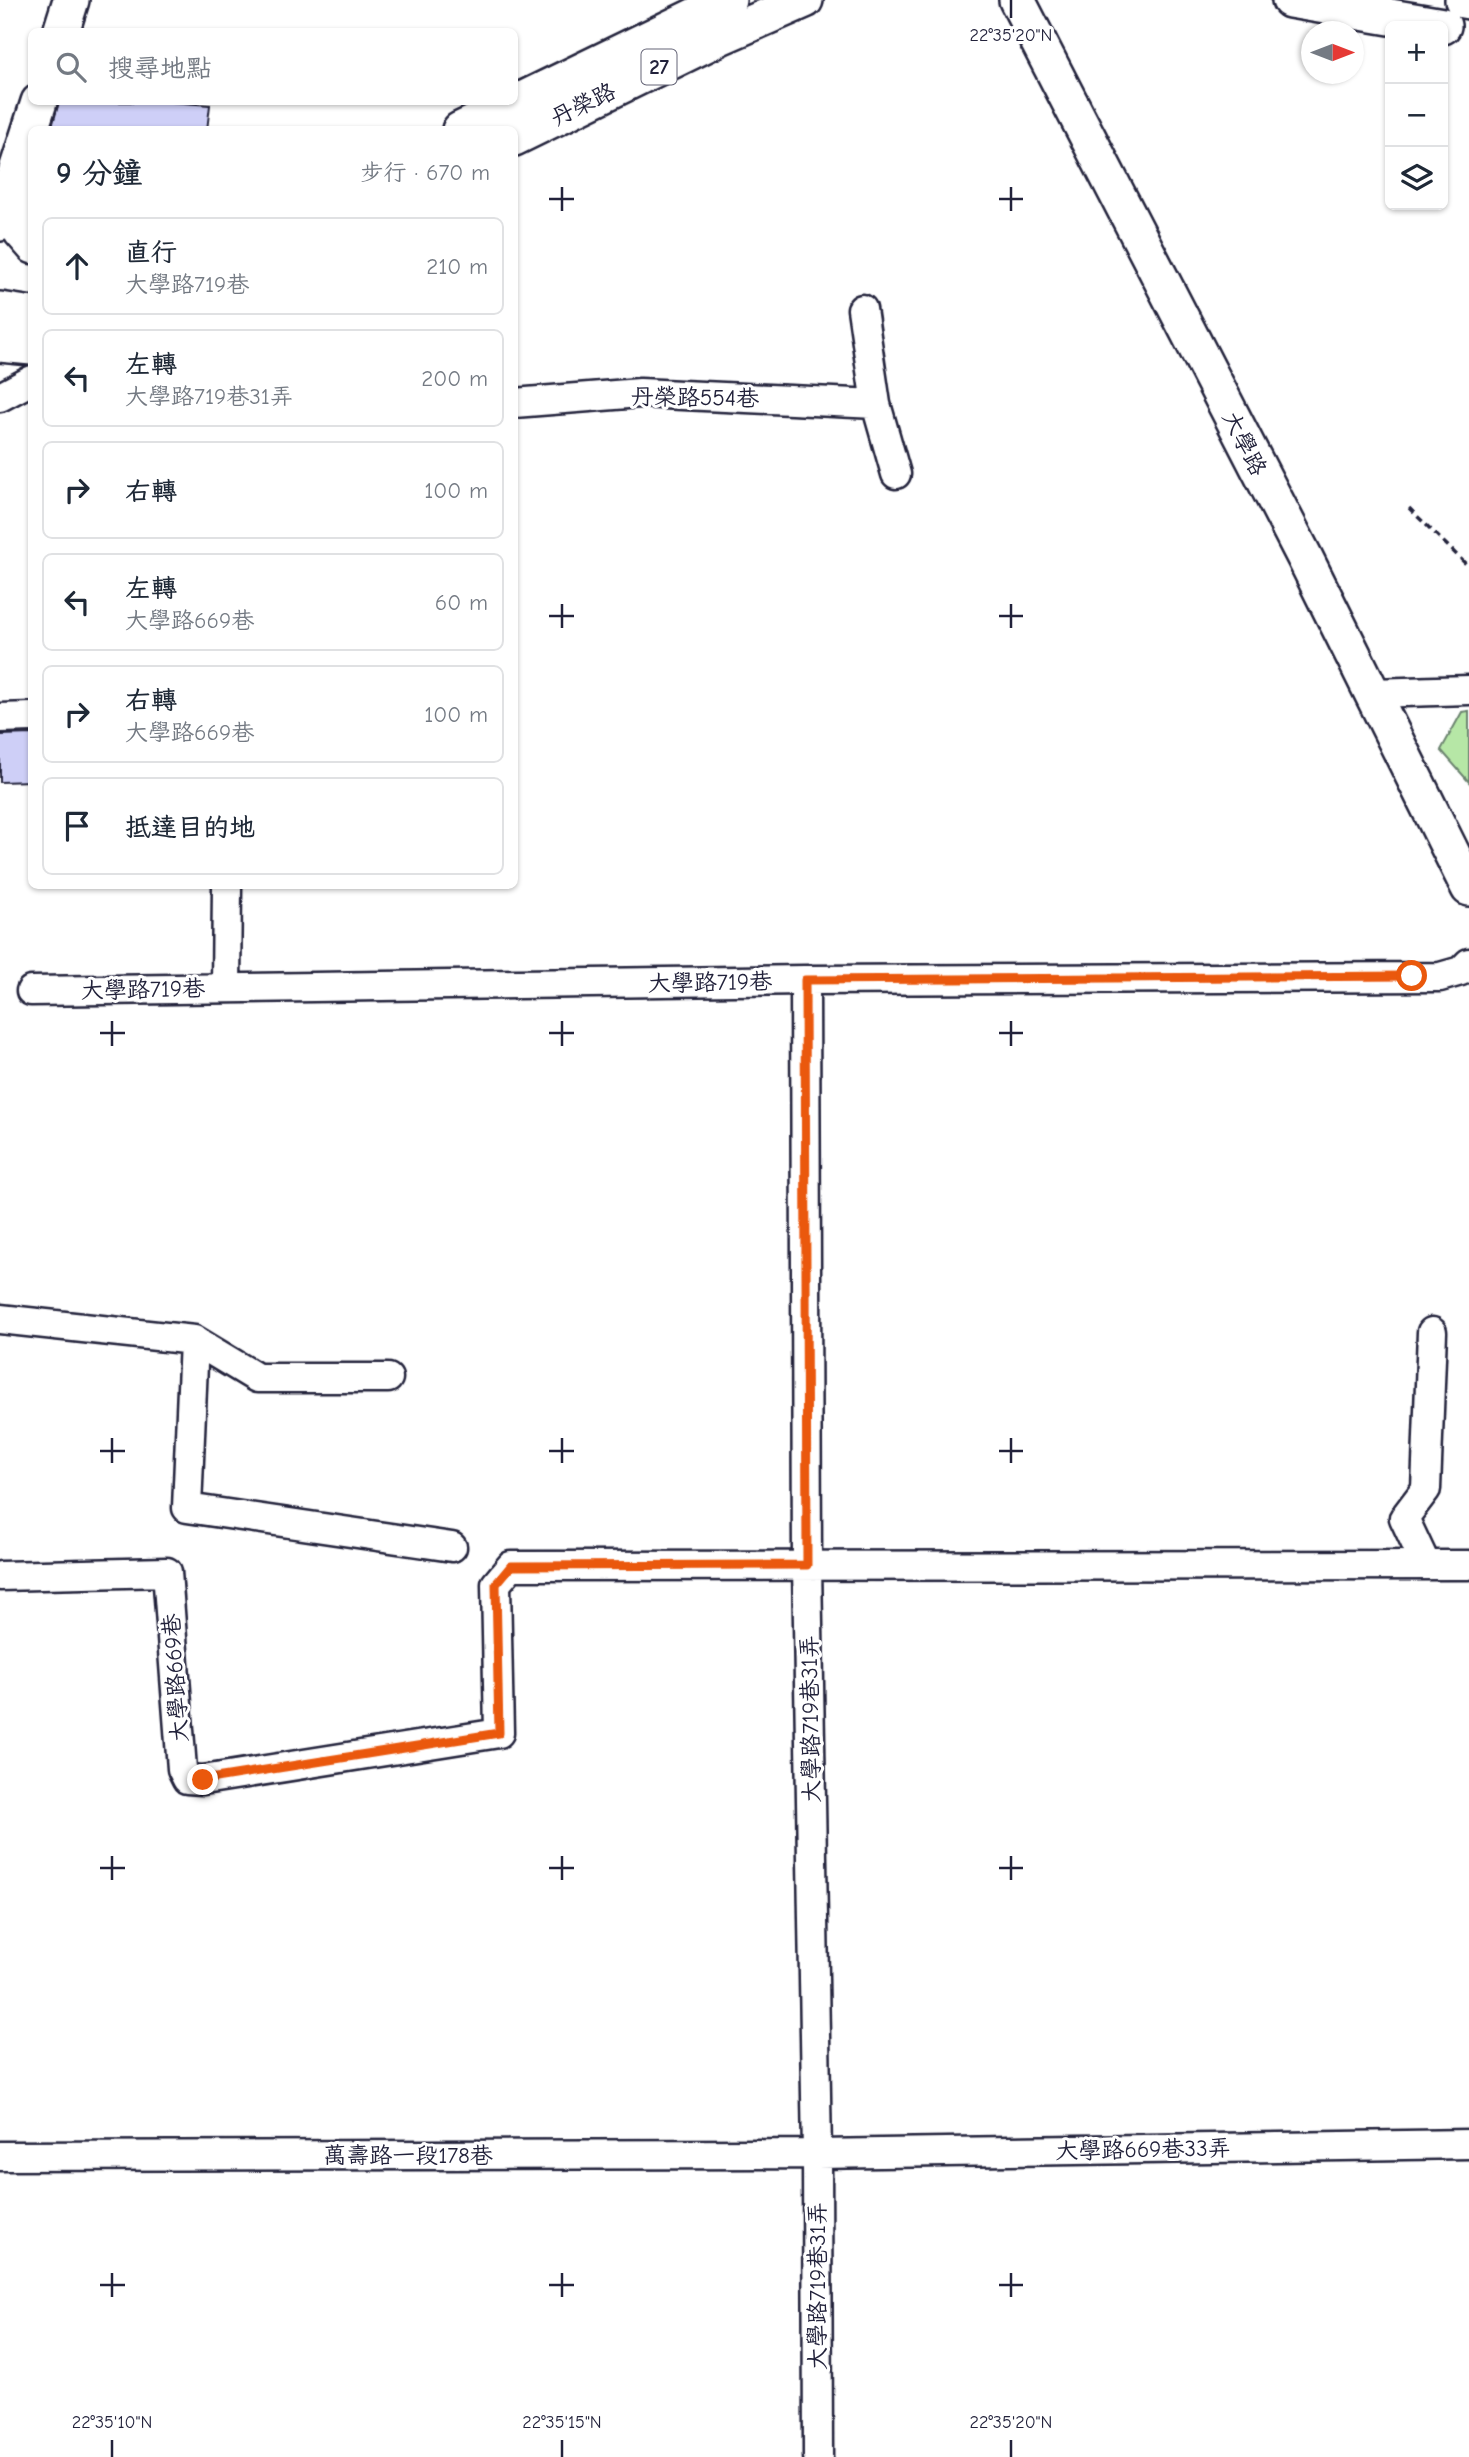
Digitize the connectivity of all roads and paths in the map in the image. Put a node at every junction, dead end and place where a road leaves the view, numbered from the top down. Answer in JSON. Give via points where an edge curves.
{"nodes":[{"id":1,"x":71,"y":0,"type":"edge"},
{"id":2,"x":728,"y":0,"type":"edge"},
{"id":3,"x":805,"y":0,"type":"edge"},
{"id":4,"x":1017,"y":0,"type":"edge"},
{"id":5,"x":1290,"y":0,"type":"edge"},
{"id":6,"x":1463,"y":0,"type":"edge"},
{"id":7,"x":1469,"y":1,"type":"edge"},
{"id":8,"x":1414,"y":21,"type":"edge"},
{"id":9,"x":1448,"y":27,"type":"edge"},
{"id":10,"x":62,"y":28,"type":"edge"},
{"id":11,"x":1469,"y":31,"type":"edge"},
{"id":12,"x":518,"y":102,"type":"edge"},
{"id":13,"x":38,"y":105,"type":"edge"},
{"id":14,"x":512,"y":105,"type":"edge"},
{"id":15,"x":29,"y":126,"type":"edge"},
{"id":16,"x":468,"y":126,"type":"edge"},
{"id":17,"x":28,"y":128,"type":"edge"},
{"id":18,"x":518,"y":136,"type":"edge"},
{"id":19,"x":8,"y":175,"type":"edge"},
{"id":20,"x":0,"y":223,"type":"edge"},
{"id":21,"x":28,"y":244,"type":"edge"},
{"id":22,"x":862,"y":309,"type":"dead end"},
{"id":23,"x":0,"y":310,"type":"edge"},
{"id":24,"x":28,"y":314,"type":"edge"},
{"id":25,"x":0,"y":344,"type":"edge"},
{"id":26,"x":28,"y":347,"type":"edge"},
{"id":27,"x":28,"y":382,"type":"edge"},
{"id":28,"x":0,"y":397,"type":"edge"},
{"id":29,"x":518,"y":404,"type":"edge"},
{"id":30,"x":876,"y":404,"type":"junction"},
{"id":31,"x":896,"y":474,"type":"dead end"},
{"id":32,"x":1409,"y":508,"type":"dead end"},
{"id":33,"x":1469,"y":567,"type":"edge"},
{"id":34,"x":1469,"y":690,"type":"edge"},
{"id":35,"x":1372,"y":693,"type":"junction"},
{"id":36,"x":28,"y":717,"type":"edge"},
{"id":37,"x":0,"y":718,"type":"edge"},
{"id":38,"x":1469,"y":888,"type":"edge"},
{"id":39,"x":227,"y":889,"type":"edge"},
{"id":40,"x":1469,"y":963,"type":"edge"},
{"id":41,"x":805,"y":980,"type":"junction"},
{"id":42,"x":226,"y":988,"type":"junction"},
{"id":43,"x":32,"y":991,"type":"dead end"},
{"id":44,"x":0,"y":1319,"type":"edge"},
{"id":45,"x":1432,"y":1332,"type":"dead end"},
{"id":46,"x":194,"y":1340,"type":"junction"},
{"id":47,"x":388,"y":1378,"type":"dead end"},
{"id":48,"x":452,"y":1547,"type":"dead end"},
{"id":49,"x":807,"y":1565,"type":"junction"},
{"id":50,"x":1426,"y":1565,"type":"junction"},
{"id":51,"x":1469,"y":1565,"type":"edge"},
{"id":52,"x":0,"y":1576,"type":"edge"},
{"id":53,"x":1469,"y":2144,"type":"edge"},
{"id":54,"x":817,"y":2154,"type":"junction"},
{"id":55,"x":0,"y":2156,"type":"edge"},
{"id":56,"x":818,"y":2457,"type":"edge"}],
"edges":[{"from":1,"to":10,"type":"main road"},
{"from":2,"to":12,"type":"main road","name":"丹榮路","number":"27"},
{"from":3,"to":18,"type":"main road","name":"丹榮路","number":"27"},
{"from":4,"to":35,"type":"main road","name":"大學路"},
{"from":5,"to":8,"type":"main road"},
{"from":6,"to":7,"type":"main road"},
{"from":9,"to":11,"type":"main road"},
{"from":13,"to":15,"type":"main road"},
{"from":14,"to":16,"type":"main road","name":"丹榮路","number":"27"},
{"from":17,"to":19,"type":"main road"},
{"from":19,"to":20,"type":"main road"},
{"from":19,"to":21,"type":"street","via":[[18,233]]},
{"from":22,"to":30,"type":"street"},
{"from":23,"to":24,"type":"main road"},
{"from":25,"to":26,"type":"main road"},
{"from":27,"to":28,"type":"street"},
{"from":29,"to":30,"type":"street","name":"丹榮路554巷","via":[[640,393]]},
{"from":30,"to":31,"type":"street"},
{"from":32,"to":33,"type":"path"},
{"from":34,"to":35,"type":"street"},
{"from":35,"to":38,"type":"main road","name":"大學路"},
{"from":36,"to":37,"type":"street"},
{"from":39,"to":42,"type":"street"},
{"from":40,"to":41,"type":"street","name":"大學路719巷","via":[[1461,971],[1440,976]]},
{"from":41,"to":42,"type":"street","name":"大學路719巷"},
{"from":41,"to":49,"type":"street","name":"大學路719巷31弄"},
{"from":42,"to":43,"type":"street","name":"大學路719巷"},
{"from":44,"to":46,"type":"street"},
{"from":45,"to":50,"type":"street","via":[[1426,1489],[1404,1518]]},
{"from":46,"to":47,"type":"street","via":[[257,1378]]},
{"from":46,"to":48,"type":"street","via":[[187,1508]]},
{"from":49,"to":50,"type":"street"},
{"from":49,"to":52,"type":"street","name":"大學路669巷","via":[[511,1566],[496,1584],[499,1733],[203,1780],[187,1779],[182,1769],[167,1573]]},
{"from":49,"to":54,"type":"street","name":"大學路719巷31弄"},
{"from":50,"to":51,"type":"street"},
{"from":53,"to":54,"type":"street","name":"大學路669巷33弄"},
{"from":54,"to":55,"type":"street","name":"萬壽路一段178巷"},
{"from":54,"to":56,"type":"street","name":"大學路719巷31弄"}]}
